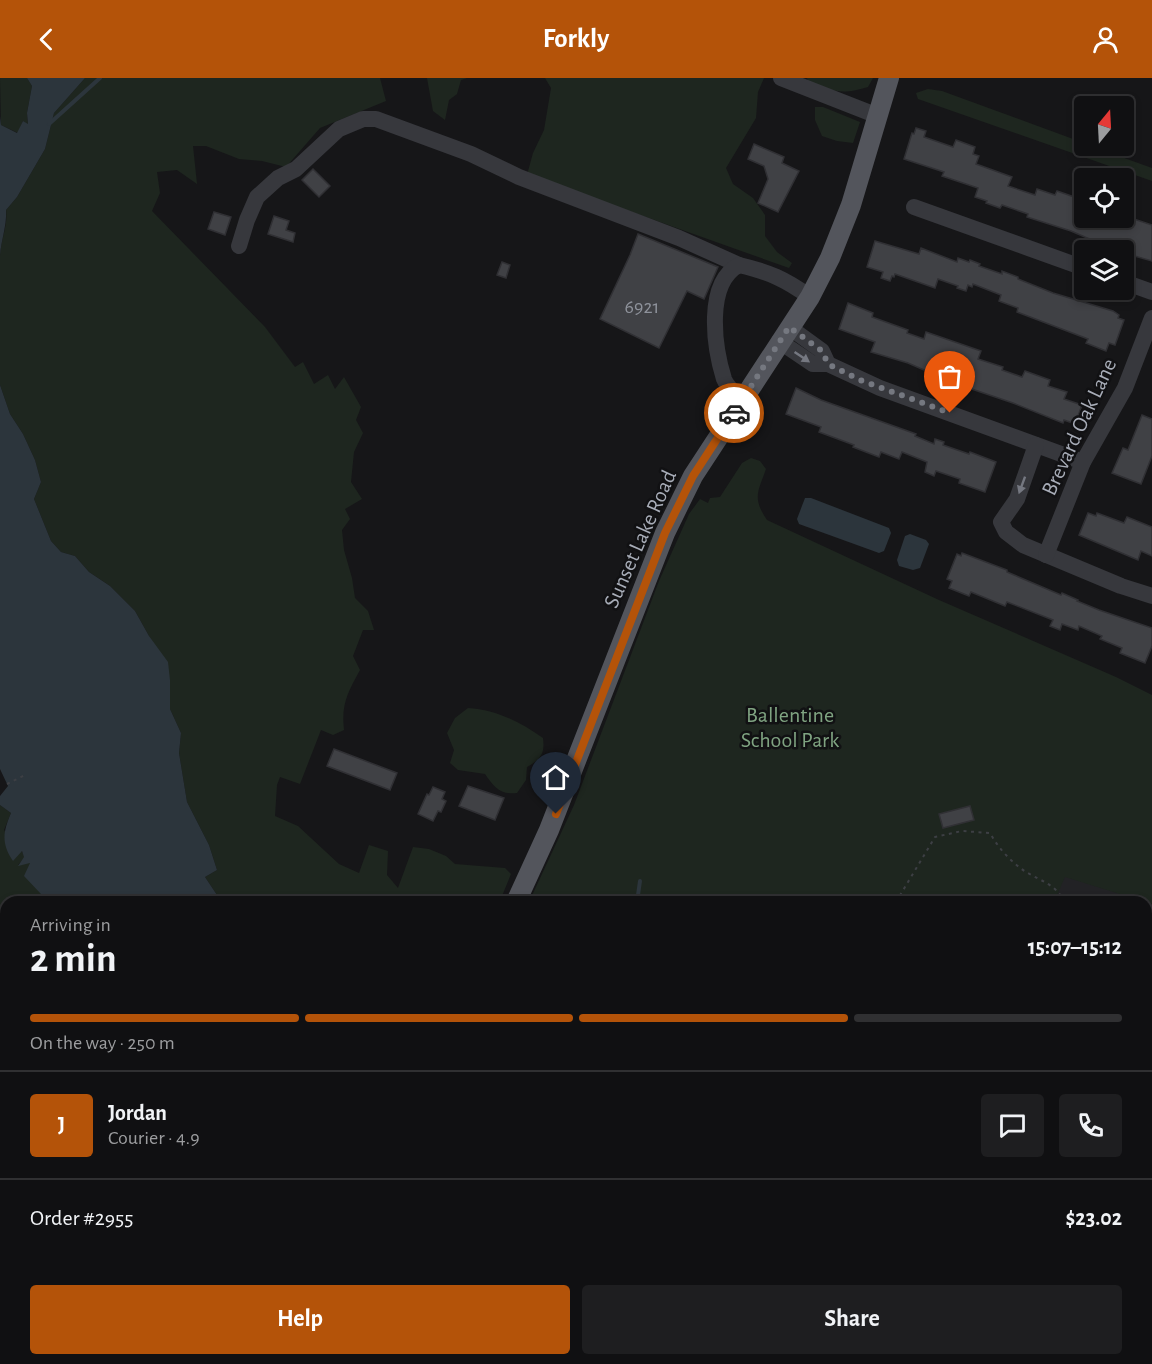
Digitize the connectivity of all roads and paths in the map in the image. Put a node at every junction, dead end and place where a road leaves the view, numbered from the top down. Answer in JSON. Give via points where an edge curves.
{"nodes":[{"id":1,"x":781,"y":78,"type":"edge"},
{"id":2,"x":889,"y":78,"type":"edge"},
{"id":3,"x":878,"y":116,"type":"junction"},
{"id":4,"x":914,"y":207,"type":"dead end"},
{"id":5,"x":240,"y":246,"type":"dead end"},
{"id":6,"x":1074,"y":264,"type":"edge"},
{"id":7,"x":740,"y":265,"type":"junction"},
{"id":8,"x":1134,"y":286,"type":"edge"},
{"id":9,"x":1152,"y":292,"type":"edge"},
{"id":10,"x":810,"y":297,"type":"junction"},
{"id":11,"x":1152,"y":318,"type":"edge"},
{"id":12,"x":784,"y":334,"type":"junction"},
{"id":13,"x":742,"y":401,"type":"junction"},
{"id":14,"x":1036,"y":445,"type":"junction"},
{"id":15,"x":1083,"y":462,"type":"junction"},
{"id":16,"x":1046,"y":555,"type":"junction"},
{"id":17,"x":1152,"y":596,"type":"edge"},
{"id":18,"x":27,"y":774,"type":"dead end"},
{"id":19,"x":7,"y":784,"type":"dead end"},
{"id":20,"x":519,"y":896,"type":"edge"},
{"id":21,"x":900,"y":896,"type":"edge"},
{"id":22,"x":1060,"y":896,"type":"edge"}],
"edges":[{"from":1,"to":3,"type":"street"},
{"from":2,"to":3,"type":"main road","name":"Sunset Lake Road"},
{"from":3,"to":10,"type":"main road","name":"Sunset Lake Road","via":[[851,206]]},
{"from":4,"to":6,"type":"street"},
{"from":5,"to":7,"type":"street","via":[[257,197],[278,178],[296,169],[339,129],[363,119],[376,119]]},
{"from":7,"to":10,"type":"street","via":[[782,278]]},
{"from":7,"to":13,"type":"street","via":[[729,270],[715,309],[725,381]]},
{"from":8,"to":9,"type":"street"},
{"from":10,"to":12,"type":"main road","name":"Sunset Lake Road"},
{"from":11,"to":15,"type":"street","name":"Brevard Oak Lane","via":[[1125,388]]},
{"from":12,"to":13,"type":"main road","name":"Sunset Lake Road"},
{"from":12,"to":14,"type":"street","via":[[822,351],[828,364],[860,380]]},
{"from":13,"to":20,"type":"main road","name":"Sunset Lake Road","via":[[693,476],[665,533],[558,808]]},
{"from":14,"to":15,"type":"street"},
{"from":14,"to":16,"type":"street","one_way":true,"via":[[1017,499],[1001,522],[1015,540]]},
{"from":15,"to":16,"type":"street","name":"Brevard Oak Lane"},
{"from":16,"to":17,"type":"street"},
{"from":18,"to":19,"type":"path"},
{"from":21,"to":22,"type":"path","via":[[935,837],[962,831],[990,833],[1011,860],[1055,888]]}]}
